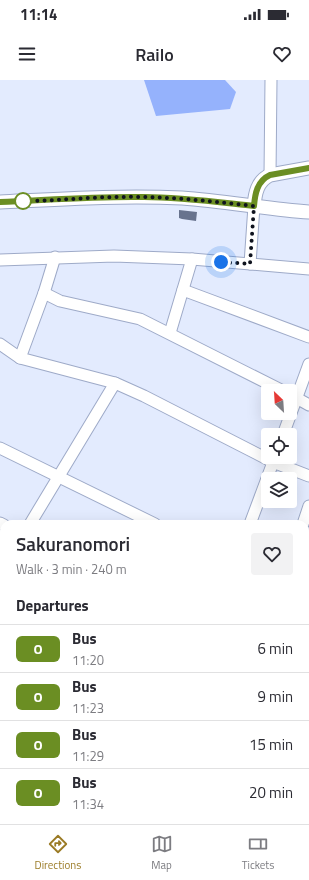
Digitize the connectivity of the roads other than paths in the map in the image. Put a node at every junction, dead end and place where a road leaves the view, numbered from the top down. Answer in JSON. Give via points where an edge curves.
{"nodes":[{"id":1,"x":271,"y":80,"type":"edge"},
{"id":2,"x":309,"y":168,"type":"edge"},
{"id":3,"x":270,"y":175,"type":"junction"},
{"id":4,"x":0,"y":202,"type":"edge"},
{"id":5,"x":254,"y":206,"type":"junction"},
{"id":6,"x":309,"y":212,"type":"edge"},
{"id":7,"x":55,"y":257,"type":"junction"},
{"id":8,"x":192,"y":259,"type":"junction"},
{"id":9,"x":0,"y":260,"type":"edge"},
{"id":10,"x":250,"y":264,"type":"junction"},
{"id":11,"x":309,"y":269,"type":"edge"},
{"id":12,"x":183,"y":290,"type":"junction"},
{"id":13,"x":44,"y":293,"type":"junction"},
{"id":14,"x":170,"y":333,"type":"junction"},
{"id":15,"x":309,"y":337,"type":"edge"},
{"id":16,"x":0,"y":344,"type":"edge"},
{"id":17,"x":20,"y":358,"type":"junction"},
{"id":18,"x":309,"y":364,"type":"edge"},
{"id":19,"x":115,"y":383,"type":"junction"},
{"id":20,"x":269,"y":384,"type":"edge"},
{"id":21,"x":297,"y":388,"type":"edge"},
{"id":22,"x":297,"y":398,"type":"edge"},
{"id":23,"x":309,"y":405,"type":"edge"},
{"id":24,"x":0,"y":448,"type":"edge"},
{"id":25,"x":261,"y":454,"type":"edge"},
{"id":26,"x":272,"y":464,"type":"edge"},
{"id":27,"x":283,"y":464,"type":"edge"},
{"id":28,"x":58,"y":476,"type":"junction"},
{"id":29,"x":309,"y":476,"type":"edge"},
{"id":30,"x":309,"y":506,"type":"edge"},
{"id":31,"x":32,"y":520,"type":"edge"},
{"id":32,"x":147,"y":520,"type":"edge"},
{"id":33,"x":252,"y":520,"type":"edge"},
{"id":34,"x":304,"y":520,"type":"edge"}],
"edges":[{"from":1,"to":3,"type":"street"},
{"from":2,"to":3,"type":"main road"},
{"from":3,"to":5,"type":"main road","via":[[261,181]]},
{"from":4,"to":5,"type":"main road","via":[[120,196]]},
{"from":5,"to":6,"type":"main road"},
{"from":5,"to":10,"type":"street"},
{"from":7,"to":8,"type":"street"},
{"from":7,"to":9,"type":"street"},
{"from":7,"to":13,"type":"street"},
{"from":8,"to":10,"type":"street"},
{"from":8,"to":12,"type":"street"},
{"from":10,"to":11,"type":"street"},
{"from":12,"to":14,"type":"street"},
{"from":12,"to":15,"type":"street"},
{"from":13,"to":14,"type":"street","via":[[60,301],[140,319]]},
{"from":13,"to":17,"type":"street"},
{"from":14,"to":20,"type":"street"},
{"from":16,"to":17,"type":"street"},
{"from":17,"to":19,"type":"street"},
{"from":18,"to":21,"type":"street"},
{"from":19,"to":25,"type":"street"},
{"from":19,"to":28,"type":"street"},
{"from":22,"to":23,"type":"street"},
{"from":24,"to":28,"type":"street"},
{"from":26,"to":33,"type":"street"},
{"from":27,"to":29,"type":"street"},
{"from":28,"to":31,"type":"street"},
{"from":28,"to":32,"type":"street"},
{"from":30,"to":34,"type":"street"}]}
